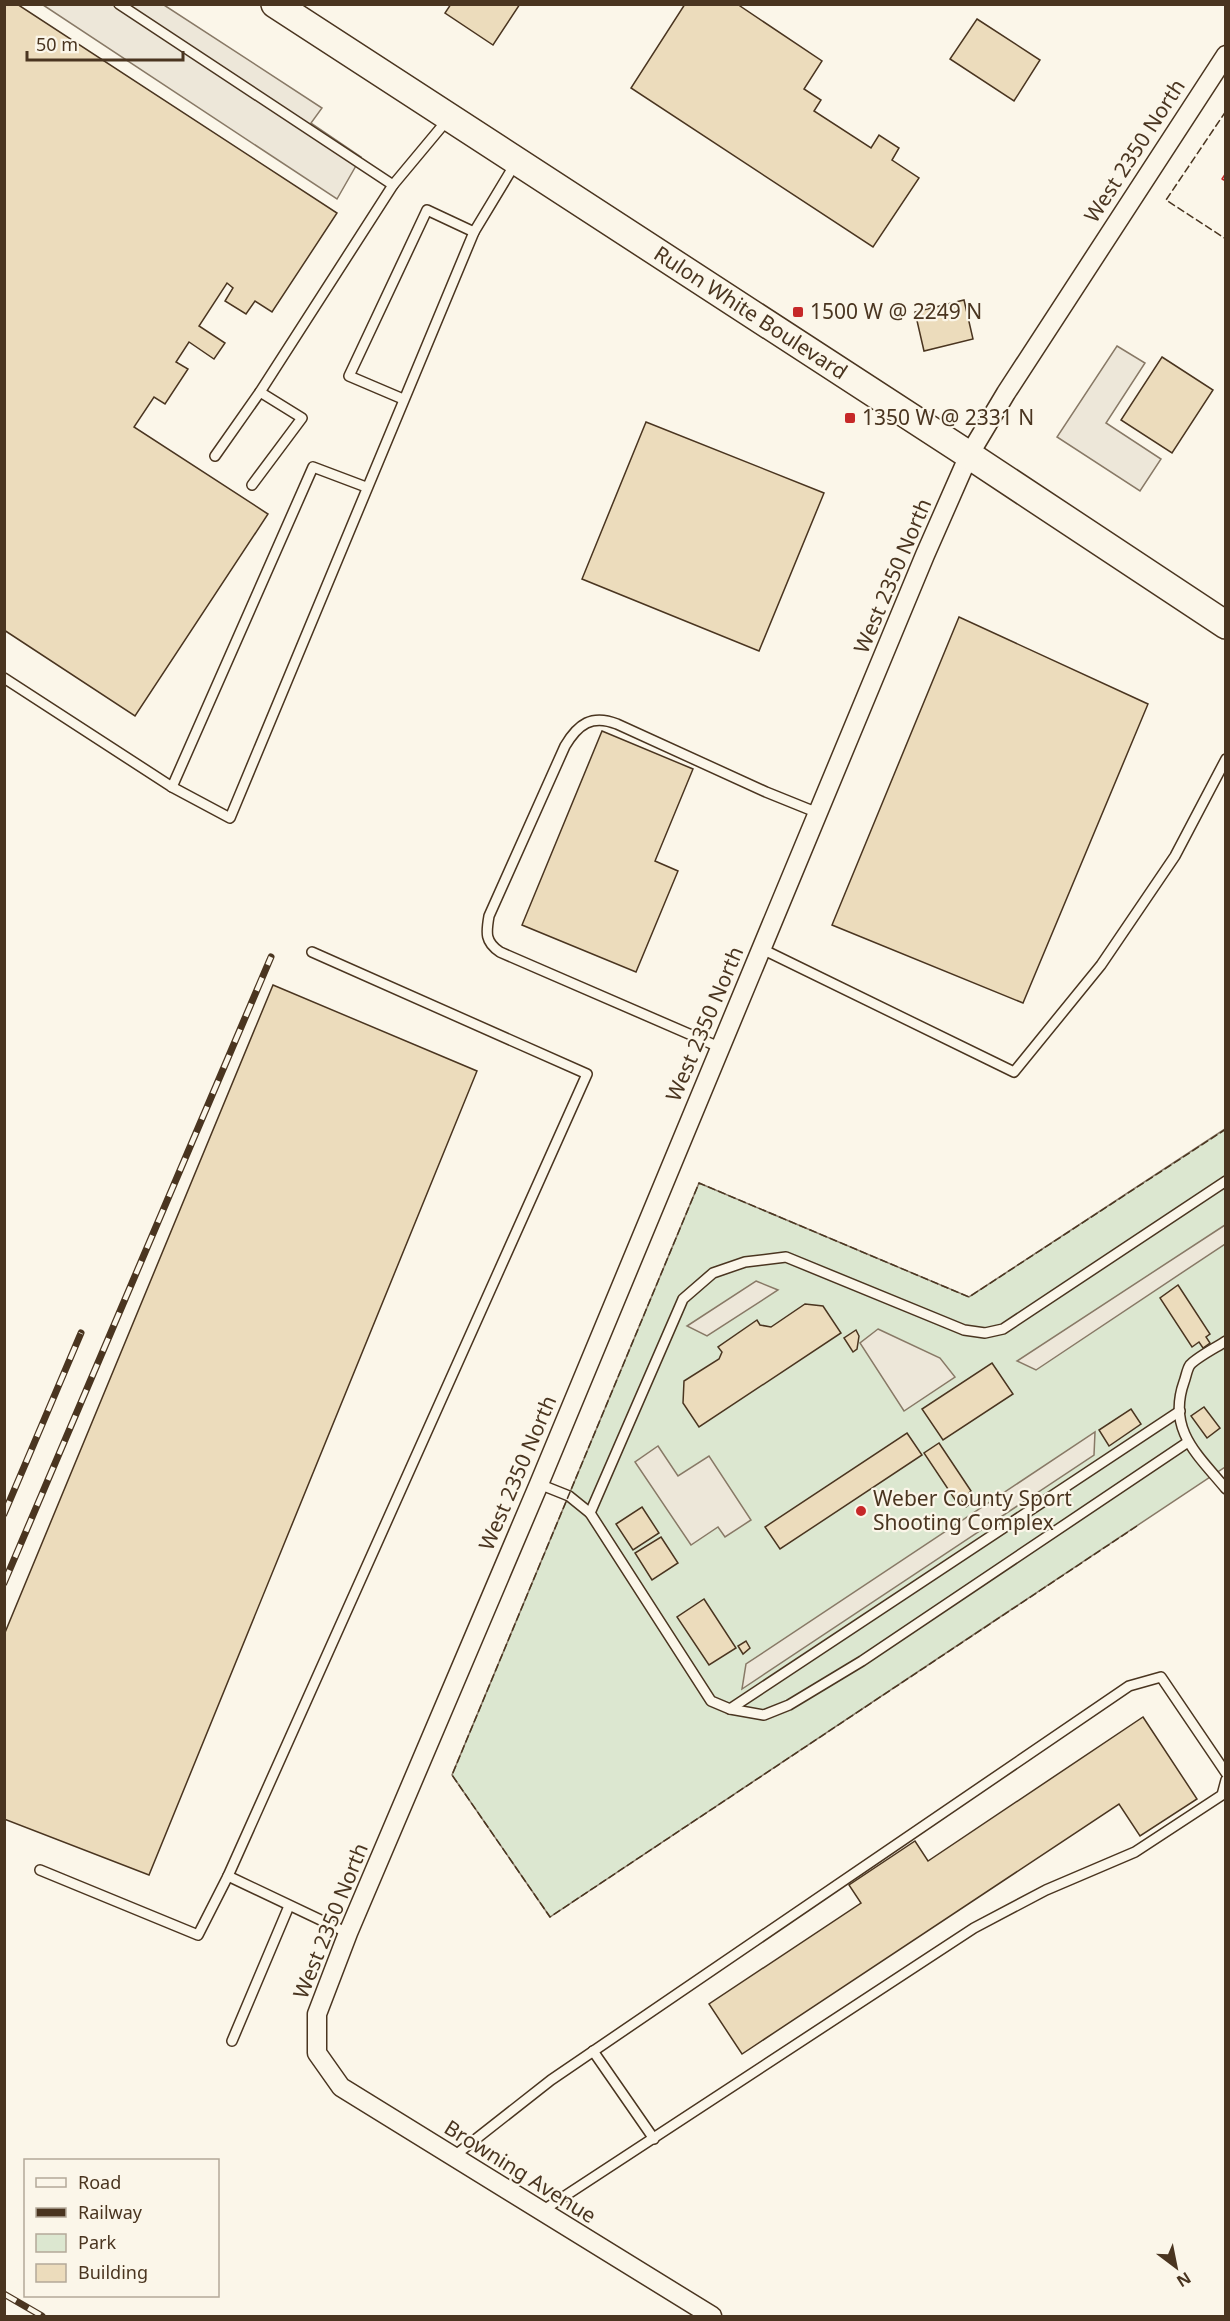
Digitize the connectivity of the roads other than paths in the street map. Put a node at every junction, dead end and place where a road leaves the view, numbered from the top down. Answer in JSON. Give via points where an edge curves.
{"nodes":[{"id":1,"x":119,"y":4,"type":"edge"},
{"id":2,"x":274,"y":4,"type":"edge"},
{"id":3,"x":1226,"y":56,"type":"edge"},
{"id":4,"x":448,"y":119,"type":"junction"},
{"id":5,"x":516,"y":162,"type":"junction"},
{"id":6,"x":393,"y":185,"type":"junction"},
{"id":7,"x":474,"y":232,"type":"junction"},
{"id":8,"x":260,"y":392,"type":"junction"},
{"id":9,"x":403,"y":399,"type":"junction"},
{"id":10,"x":969,"y":455,"type":"junction"},
{"id":11,"x":215,"y":456,"type":"dead end"},
{"id":12,"x":252,"y":485,"type":"dead end"},
{"id":13,"x":366,"y":487,"type":"junction"},
{"id":14,"x":1226,"y":625,"type":"edge"},
{"id":15,"x":4,"y":678,"type":"edge"},
{"id":16,"x":1226,"y":759,"type":"edge"},
{"id":17,"x":1223,"y":772,"type":"edge"},
{"id":18,"x":172,"y":787,"type":"junction"},
{"id":19,"x":818,"y":813,"type":"junction"},
{"id":20,"x":762,"y":949,"type":"junction"},
{"id":21,"x":312,"y":952,"type":"dead end"},
{"id":22,"x":719,"y":1047,"type":"junction"},
{"id":23,"x":1226,"y":1181,"type":"edge"},
{"id":24,"x":1226,"y":1341,"type":"edge"},
{"id":25,"x":1180,"y":1411,"type":"junction"},
{"id":26,"x":1188,"y":1442,"type":"junction"},
{"id":27,"x":538,"y":1484,"type":"junction"},
{"id":28,"x":1226,"y":1489,"type":"edge"},
{"id":29,"x":590,"y":1513,"type":"junction"},
{"id":30,"x":730,"y":1709,"type":"junction"},
{"id":31,"x":1226,"y":1773,"type":"edge"},
{"id":32,"x":1226,"y":1780,"type":"edge"},
{"id":33,"x":39,"y":1870,"type":"dead end"},
{"id":34,"x":228,"y":1876,"type":"junction"},
{"id":35,"x":289,"y":1906,"type":"junction"},
{"id":36,"x":348,"y":1933,"type":"junction"},
{"id":37,"x":232,"y":2041,"type":"dead end"},
{"id":38,"x":594,"y":2050,"type":"junction"},
{"id":39,"x":317,"y":2053,"type":"joint"},
{"id":40,"x":654,"y":2139,"type":"junction"},
{"id":41,"x":453,"y":2157,"type":"junction"},
{"id":42,"x":542,"y":2211,"type":"junction"},
{"id":43,"x":712,"y":2316,"type":"edge"}],
"edges":[{"from":1,"to":6,"type":"lane"},
{"from":2,"to":4,"type":"street","name":"Rulon White Boulevard"},
{"from":3,"to":10,"type":"street","name":"West 2350 North","via":[[1062,305]]},
{"from":4,"to":5,"type":"street","name":"Rulon White Boulevard"},
{"from":4,"to":6,"type":"lane"},
{"from":5,"to":7,"type":"lane"},
{"from":5,"to":10,"type":"street","name":"Rulon White Boulevard"},
{"from":6,"to":8,"type":"lane"},
{"from":7,"to":9,"type":"lane"},
{"from":7,"to":9,"type":"lane","via":[[426,210],[349,376]]},
{"from":8,"to":11,"type":"lane"},
{"from":8,"to":12,"type":"lane","via":[[302,418]]},
{"from":9,"to":13,"type":"lane"},
{"from":10,"to":14,"type":"street","name":"Rulon White Boulevard"},
{"from":10,"to":19,"type":"street","name":"West 2350 North"},
{"from":13,"to":18,"type":"lane","via":[[313,467]]},
{"from":13,"to":18,"type":"lane","via":[[230,818]]},
{"from":15,"to":18,"type":"lane"},
{"from":16,"to":17,"type":"lane"},
{"from":17,"to":20,"type":"lane","via":[[1175,856],[1101,965],[1014,1072]]},
{"from":19,"to":20,"type":"street","name":"West 2350 North"},
{"from":19,"to":22,"type":"lane","via":[[617,724],[595,719],[579,729],[565,746],[489,916],[486,937],[500,952]]},
{"from":20,"to":22,"type":"street","name":"West 2350 North"},
{"from":21,"to":34,"type":"lane","via":[[587,1074]]},
{"from":22,"to":27,"type":"street","name":"West 2350 North"},
{"from":23,"to":29,"type":"lane","via":[[1002,1329],[985,1333],[964,1330],[786,1257],[745,1262],[713,1273],[683,1299]]},
{"from":24,"to":25,"type":"lane","via":[[1190,1365],[1181,1390]]},
{"from":25,"to":26,"type":"lane","via":[[1181,1428]]},
{"from":25,"to":30,"type":"lane"},
{"from":26,"to":28,"type":"lane"},
{"from":26,"to":30,"type":"lane","via":[[789,1706],[764,1715]]},
{"from":27,"to":29,"type":"lane","via":[[569,1496]]},
{"from":27,"to":36,"type":"street","name":"West 2350 North"},
{"from":29,"to":30,"type":"lane","via":[[711,1701]]},
{"from":31,"to":38,"type":"lane","via":[[1161,1677],[1129,1686]]},
{"from":32,"to":40,"type":"lane","via":[[1222,1795],[1135,1852],[1046,1890],[974,1928]]},
{"from":33,"to":34,"type":"lane","via":[[198,1935]]},
{"from":34,"to":35,"type":"lane"},
{"from":35,"to":36,"type":"lane"},
{"from":35,"to":37,"type":"lane"},
{"from":36,"to":39,"type":"street","name":"West 2350 North","via":[[317,2014]]},
{"from":38,"to":40,"type":"lane"},
{"from":38,"to":41,"type":"lane"},
{"from":39,"to":41,"type":"street","name":"Browning Avenue","via":[[340,2087]]},
{"from":40,"to":42,"type":"lane"},
{"from":41,"to":42,"type":"street","name":"Browning Avenue"},
{"from":42,"to":43,"type":"street","name":"Browning Avenue"}]}
